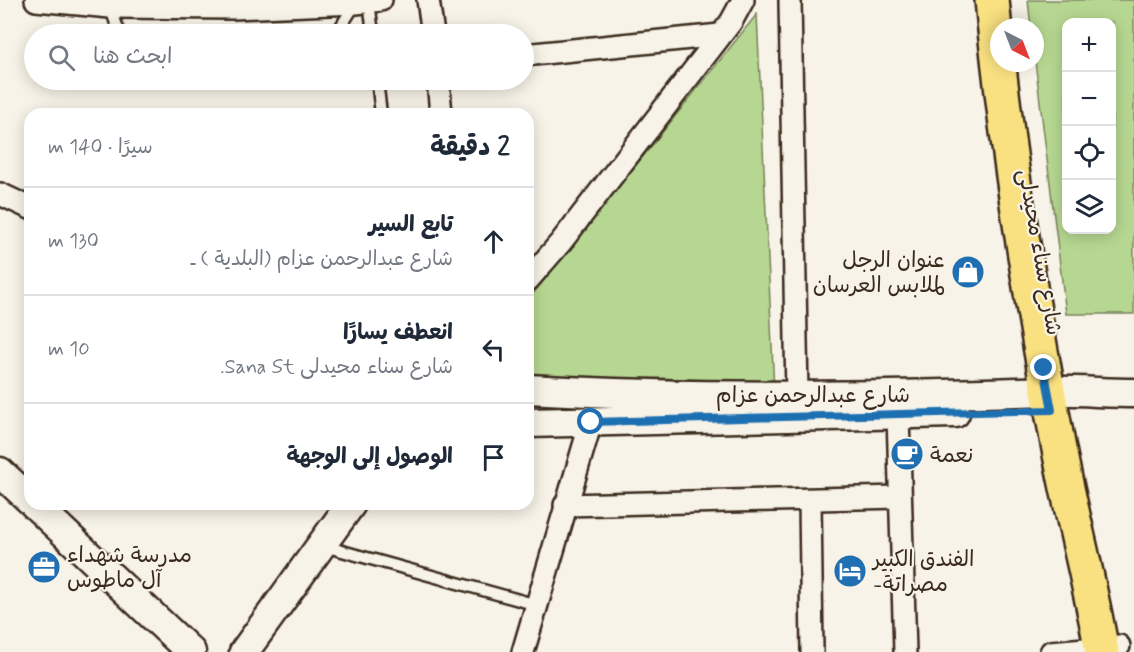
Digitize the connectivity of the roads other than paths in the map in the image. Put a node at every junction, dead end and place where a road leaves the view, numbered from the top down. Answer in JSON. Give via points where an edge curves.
{"nodes":[{"id":1,"x":36,"y":0,"type":"edge"},
{"id":2,"x":428,"y":0,"type":"edge"},
{"id":3,"x":743,"y":0,"type":"edge"},
{"id":4,"x":790,"y":0,"type":"edge"},
{"id":5,"x":992,"y":0,"type":"edge"},
{"id":6,"x":1008,"y":0,"type":"edge"},
{"id":7,"x":369,"y":1,"type":"edge"},
{"id":8,"x":110,"y":7,"type":"junction"},
{"id":9,"x":1010,"y":18,"type":"edge"},
{"id":10,"x":116,"y":24,"type":"edge"},
{"id":11,"x":347,"y":24,"type":"edge"},
{"id":12,"x":372,"y":24,"type":"edge"},
{"id":13,"x":432,"y":24,"type":"edge"},
{"id":14,"x":720,"y":35,"type":"junction"},
{"id":15,"x":534,"y":54,"type":"edge"},
{"id":16,"x":1015,"y":72,"type":"edge"},
{"id":17,"x":379,"y":90,"type":"edge"},
{"id":18,"x":439,"y":90,"type":"edge"},
{"id":19,"x":380,"y":108,"type":"edge"},
{"id":20,"x":440,"y":108,"type":"edge"},
{"id":21,"x":0,"y":194,"type":"edge"},
{"id":22,"x":24,"y":205,"type":"edge"},
{"id":23,"x":534,"y":273,"type":"edge"},
{"id":24,"x":534,"y":389,"type":"edge"},
{"id":25,"x":1134,"y":393,"type":"edge"},
{"id":26,"x":797,"y":396,"type":"junction"},
{"id":27,"x":1058,"y":400,"type":"junction"},
{"id":28,"x":1134,"y":411,"type":"edge"},
{"id":29,"x":898,"y":414,"type":"junction"},
{"id":30,"x":591,"y":422,"type":"junction"},
{"id":31,"x":534,"y":423,"type":"edge"},
{"id":32,"x":0,"y":472,"type":"edge"},
{"id":33,"x":24,"y":494,"type":"edge"},
{"id":34,"x":900,"y":497,"type":"junction"},
{"id":35,"x":810,"y":500,"type":"junction"},
{"id":36,"x":566,"y":505,"type":"junction"},
{"id":37,"x":40,"y":510,"type":"edge"},
{"id":38,"x":347,"y":510,"type":"edge"},
{"id":39,"x":321,"y":545,"type":"junction"},
{"id":40,"x":537,"y":605,"type":"junction"},
{"id":41,"x":1110,"y":650,"type":"edge"},
{"id":42,"x":191,"y":652,"type":"edge"},
{"id":43,"x":244,"y":652,"type":"edge"},
{"id":44,"x":523,"y":652,"type":"edge"},
{"id":45,"x":812,"y":652,"type":"edge"},
{"id":46,"x":905,"y":652,"type":"edge"},
{"id":47,"x":1052,"y":652,"type":"edge"}],
"edges":[{"from":1,"to":8,"type":"street"},
{"from":2,"to":13,"type":"street"},
{"from":3,"to":14,"type":"street"},
{"from":4,"to":26,"type":"street"},
{"from":5,"to":27,"type":"main road","via":[[1009,154]]},
{"from":6,"to":9,"type":"main road"},
{"from":7,"to":8,"type":"street","via":[[233,8]]},
{"from":7,"to":11,"type":"lane"},
{"from":7,"to":12,"type":"lane"},
{"from":8,"to":10,"type":"lane"},
{"from":14,"to":15,"type":"street"},
{"from":14,"to":23,"type":"street"},
{"from":16,"to":27,"type":"main road","name":"شارع سناء محيدلى"},
{"from":17,"to":19,"type":"lane"},
{"from":18,"to":20,"type":"street"},
{"from":21,"to":22,"type":"street"},
{"from":24,"to":26,"type":"main road","name":"شارع عبدالرحمن عزام"},
{"from":25,"to":27,"type":"main road","name":"شارع عبدالرحمن عزام"},
{"from":26,"to":27,"type":"main road","name":"شارع عبدالرحمن عزام"},
{"from":27,"to":28,"type":"main road"},
{"from":27,"to":29,"type":"main road"},
{"from":27,"to":41,"type":"main road","name":"شارع سناء محيدلى"},
{"from":29,"to":30,"type":"main road"},
{"from":29,"to":34,"type":"street"},
{"from":30,"to":31,"type":"main road"},
{"from":30,"to":36,"type":"street"},
{"from":32,"to":33,"type":"main road"},
{"from":34,"to":35,"type":"street"},
{"from":34,"to":46,"type":"street"},
{"from":35,"to":36,"type":"street"},
{"from":35,"to":45,"type":"street"},
{"from":36,"to":40,"type":"street"},
{"from":37,"to":42,"type":"main road"},
{"from":38,"to":39,"type":"main road"},
{"from":39,"to":40,"type":"lane"},
{"from":39,"to":43,"type":"main road"},
{"from":40,"to":44,"type":"street"},
{"from":41,"to":47,"type":"street"}]}
